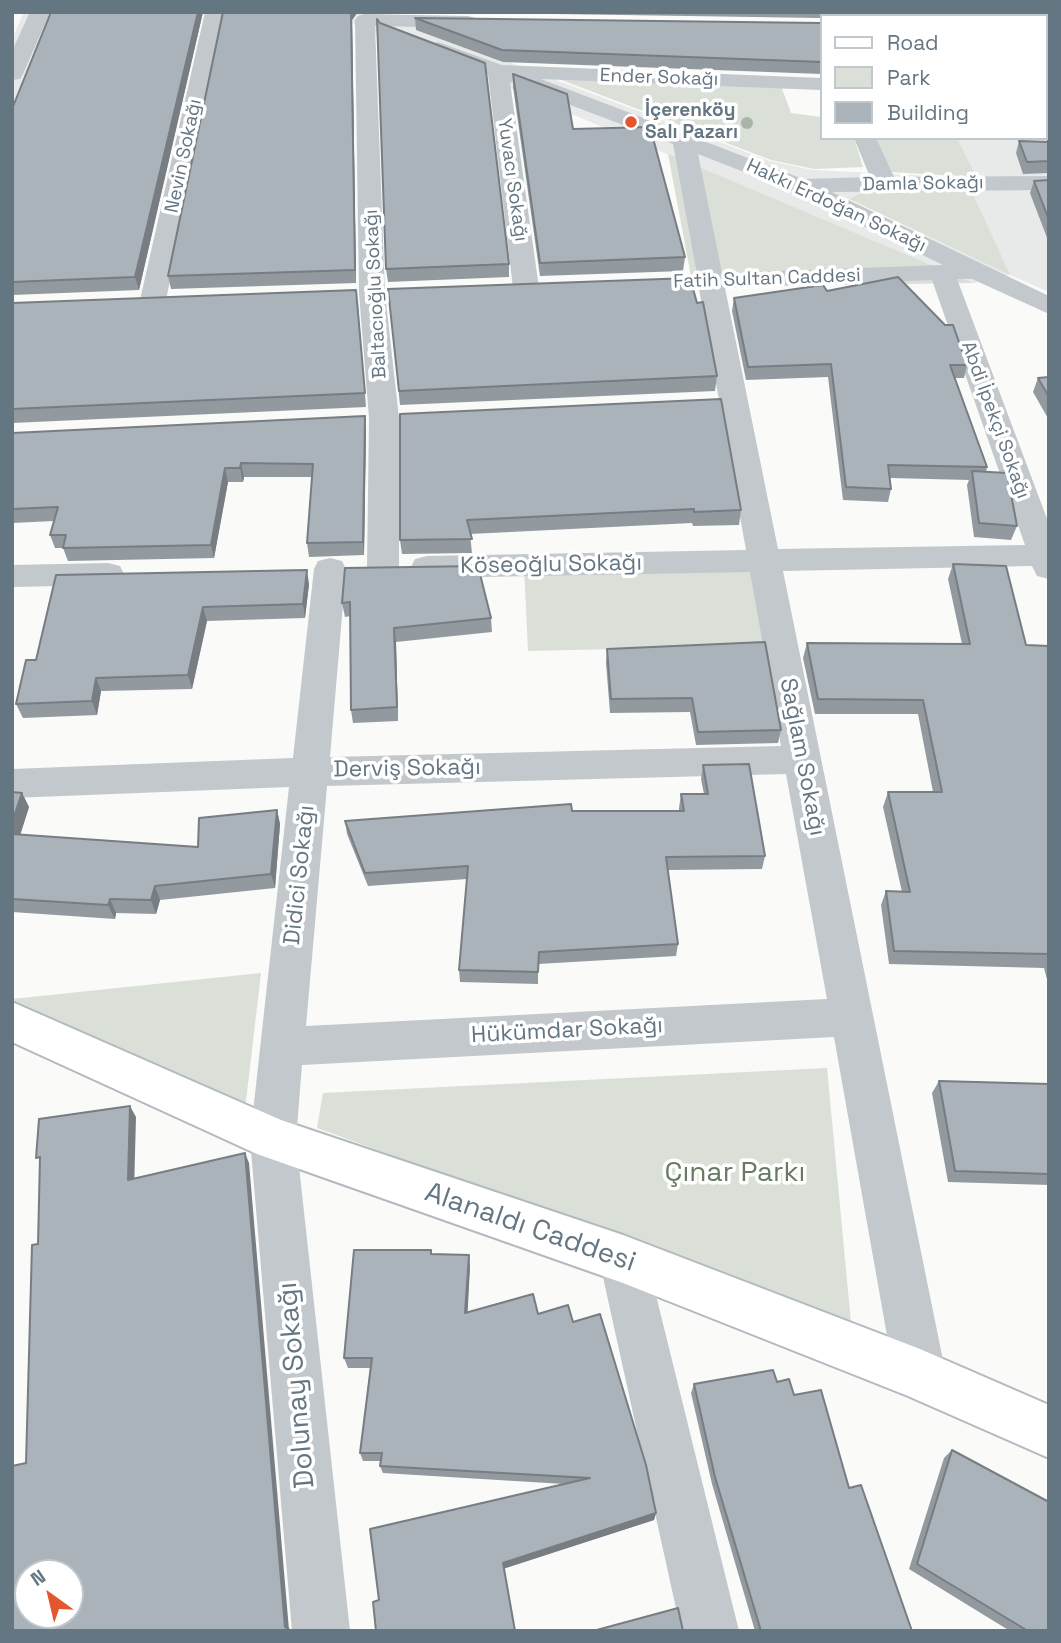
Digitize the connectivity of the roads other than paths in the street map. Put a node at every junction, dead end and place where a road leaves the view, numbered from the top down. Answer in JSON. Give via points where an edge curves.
{"nodes":[{"id":1,"x":40,"y":12,"type":"edge"},
{"id":2,"x":215,"y":12,"type":"edge"},
{"id":3,"x":354,"y":16,"type":"edge"},
{"id":4,"x":489,"y":22,"type":"edge"},
{"id":5,"x":498,"y":71,"type":"junction"},
{"id":6,"x":12,"y":74,"type":"edge"},
{"id":7,"x":820,"y":84,"type":"edge"},
{"id":8,"x":684,"y":140,"type":"junction"},
{"id":9,"x":866,"y":140,"type":"edge"},
{"id":10,"x":1049,"y":183,"type":"edge"},
{"id":11,"x":885,"y":184,"type":"junction"},
{"id":12,"x":798,"y":185,"type":"junction"},
{"id":13,"x":976,"y":271,"type":"junction"},
{"id":14,"x":942,"y":273,"type":"junction"},
{"id":15,"x":711,"y":281,"type":"junction"},
{"id":16,"x":658,"y":283,"type":"edge"},
{"id":17,"x":553,"y":287,"type":"edge"},
{"id":18,"x":526,"y":288,"type":"junction"},
{"id":19,"x":498,"y":289,"type":"edge"},
{"id":20,"x":400,"y":292,"type":"edge"},
{"id":21,"x":372,"y":293,"type":"junction"},
{"id":22,"x":345,"y":294,"type":"edge"},
{"id":23,"x":180,"y":299,"type":"edge"},
{"id":24,"x":1049,"y":306,"type":"edge"},
{"id":25,"x":1047,"y":559,"type":"edge"},
{"id":26,"x":764,"y":561,"type":"junction"},
{"id":27,"x":383,"y":568,"type":"junction"},
{"id":28,"x":316,"y":570,"type":"joint"},
{"id":29,"x":136,"y":573,"type":"edge"},
{"id":30,"x":12,"y":576,"type":"edge"},
{"id":31,"x":803,"y":759,"type":"junction"},
{"id":32,"x":310,"y":772,"type":"junction"},
{"id":33,"x":12,"y":784,"type":"edge"},
{"id":34,"x":852,"y":1017,"type":"junction"},
{"id":35,"x":12,"y":1021,"type":"edge"},
{"id":36,"x":283,"y":1047,"type":"junction"},
{"id":37,"x":274,"y":1139,"type":"junction"},
{"id":38,"x":623,"y":1259,"type":"junction"},
{"id":39,"x":919,"y":1375,"type":"junction"},
{"id":40,"x":1049,"y":1432,"type":"edge"},
{"id":41,"x":321,"y":1631,"type":"edge"},
{"id":42,"x":710,"y":1631,"type":"edge"}],
"edges":[{"from":1,"to":6,"type":"street"},
{"from":2,"to":23,"type":"street","name":"Nevin Sokağı","via":[[140,300]]},
{"from":3,"to":4,"type":"street"},
{"from":3,"to":5,"type":"street","name":"Hakkı Erdoğan Sokağı"},
{"from":3,"to":21,"type":"street","name":"Baltacıoğlu Sokağı"},
{"from":5,"to":7,"type":"street","name":"Ender Sokağı"},
{"from":5,"to":8,"type":"street","name":"Hakkı Erdoğan Sokağı"},
{"from":5,"to":18,"type":"street","name":"Yuvacı Sokağı"},
{"from":8,"to":12,"type":"street","name":"Hakkı Erdoğan Sokağı"},
{"from":8,"to":15,"type":"street","name":"Sağlam Sokağı"},
{"from":9,"to":11,"type":"street"},
{"from":10,"to":11,"type":"street","name":"Damla Sokağı"},
{"from":11,"to":12,"type":"street","name":"Damla Sokağı"},
{"from":12,"to":13,"type":"street","name":"Hakkı Erdoğan Sokağı"},
{"from":13,"to":14,"type":"street","name":"Fatih Sultan Caddesi"},
{"from":13,"to":24,"type":"street","name":"Hakkı Erdoğan Sokağı"},
{"from":14,"to":15,"type":"street","name":"Fatih Sultan Caddesi"},
{"from":14,"to":25,"type":"street","name":"Abdi İpekçi Sokağı"},
{"from":15,"to":16,"type":"street","name":"Fatih Sultan Caddesi"},
{"from":15,"to":26,"type":"street","name":"Sağlam Sokağı","via":[[720,401]]},
{"from":17,"to":18,"type":"street"},
{"from":18,"to":19,"type":"street"},
{"from":20,"to":21,"type":"street"},
{"from":21,"to":22,"type":"street"},
{"from":21,"to":27,"type":"street","name":"Baltacıoğlu Sokağı","via":[[384,418]]},
{"from":25,"to":26,"type":"street","name":"Köseoğlu Sokağı"},
{"from":26,"to":27,"type":"street","name":"Köseoğlu Sokağı"},
{"from":26,"to":31,"type":"street","name":"Sağlam Sokağı"},
{"from":27,"to":28,"type":"street","name":"Köseoğlu Sokağı"},
{"from":28,"to":32,"type":"street","name":"Didici Sokağı"},
{"from":29,"to":30,"type":"street"},
{"from":31,"to":32,"type":"street","name":"Derviş Sokağı"},
{"from":31,"to":34,"type":"street","name":"Sağlam Sokağı"},
{"from":32,"to":33,"type":"street","name":"Derviş Sokağı"},
{"from":32,"to":36,"type":"street","name":"Didici Sokağı"},
{"from":34,"to":36,"type":"street","name":"Hükümdar Sokağı"},
{"from":34,"to":39,"type":"street","name":"Sağlam Sokağı"},
{"from":35,"to":37,"type":"street","name":"Alanaldı Caddesi"},
{"from":36,"to":37,"type":"street","name":"Didici Sokağı"},
{"from":37,"to":38,"type":"street","name":"Alanaldı Caddesi"},
{"from":37,"to":41,"type":"street","name":"Dolunay Sokağı"},
{"from":38,"to":39,"type":"street","name":"Alanaldı Caddesi"},
{"from":38,"to":42,"type":"street"},
{"from":39,"to":40,"type":"street","name":"Alanaldı Caddesi"}]}
